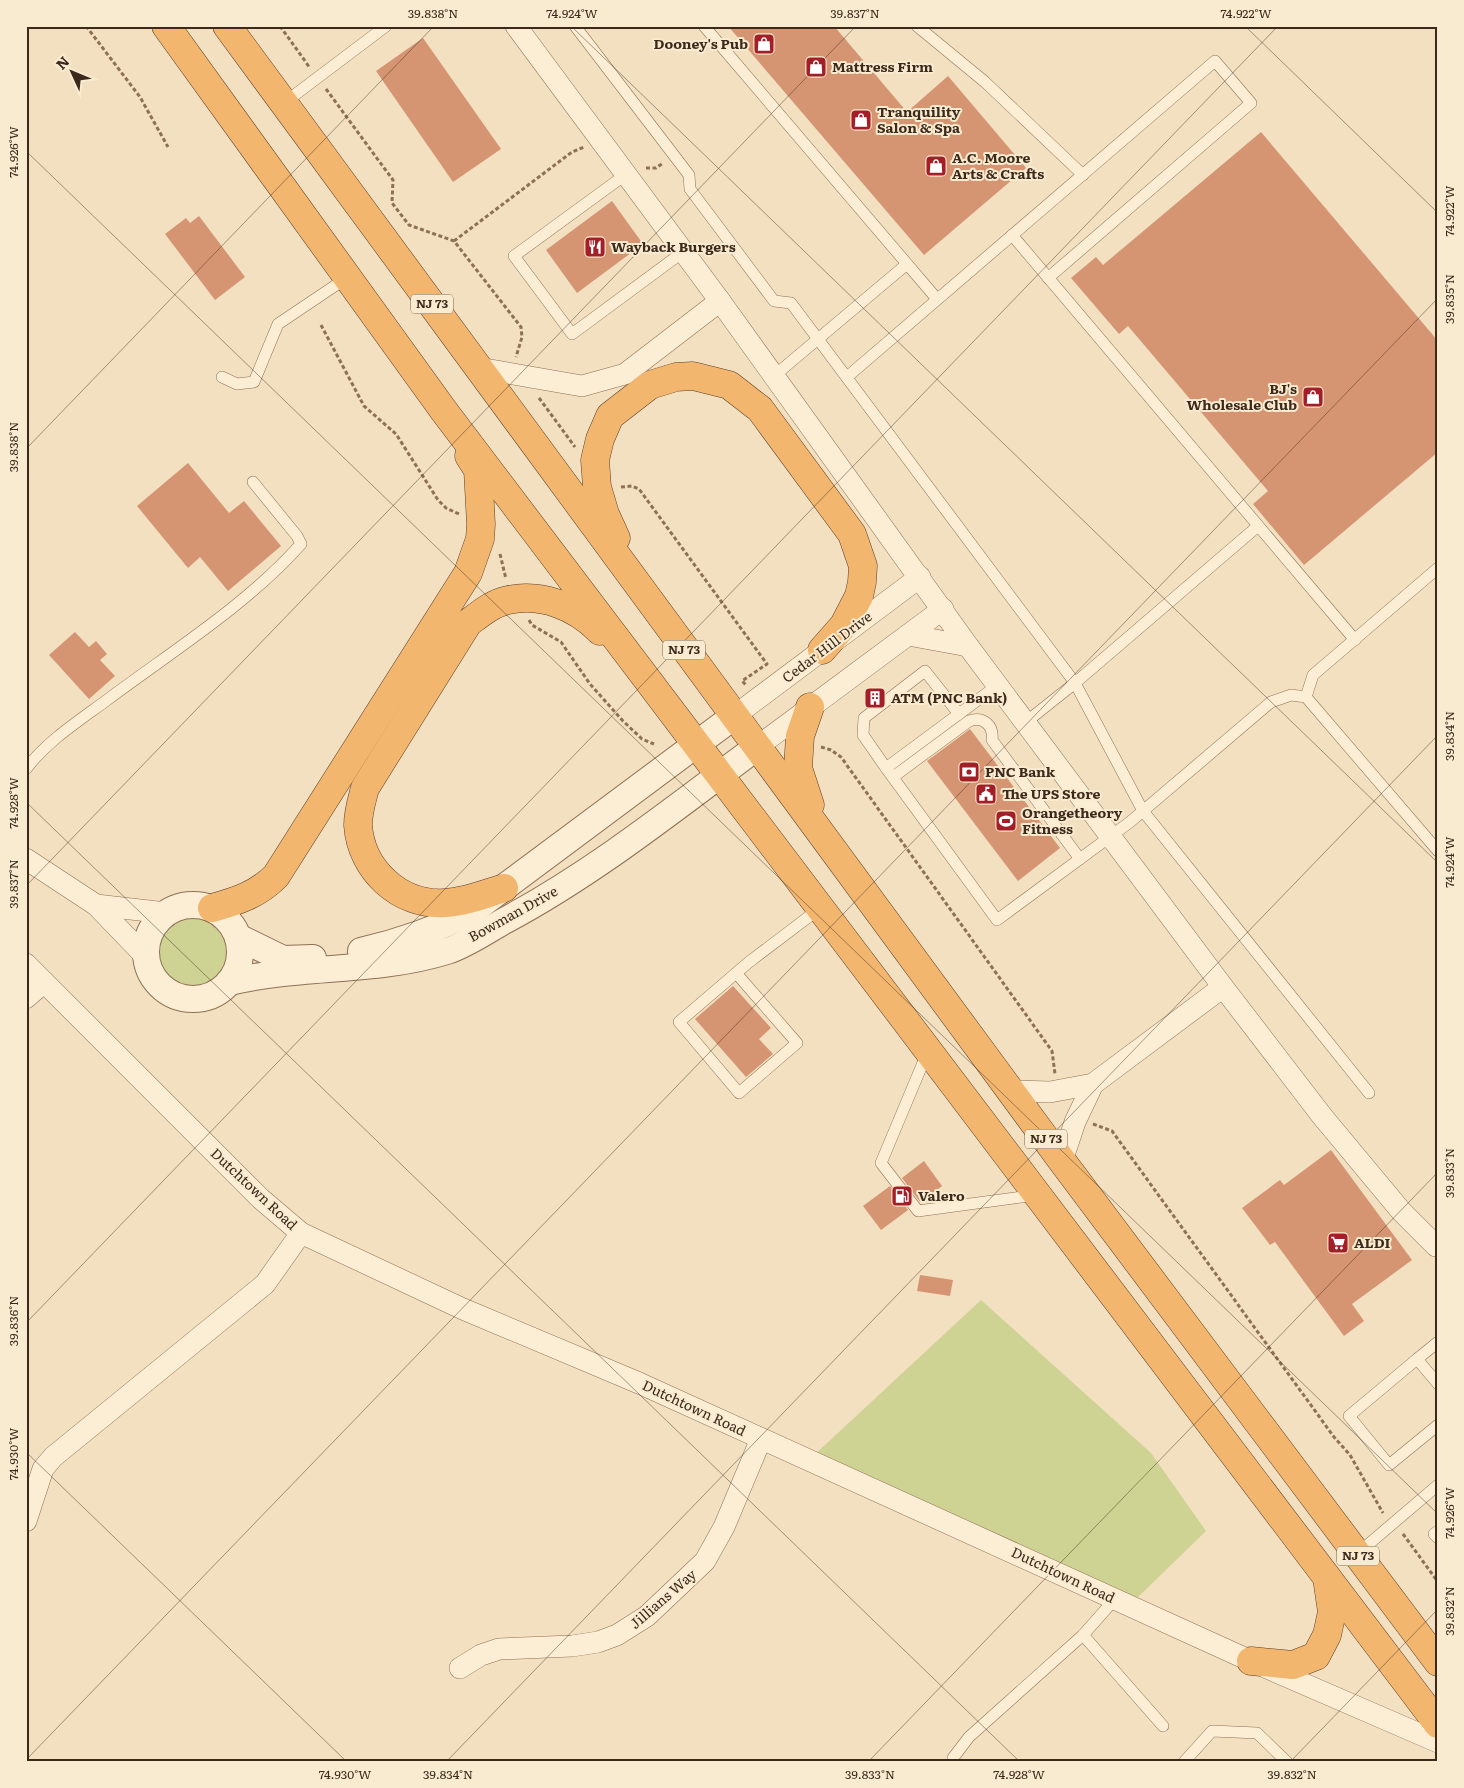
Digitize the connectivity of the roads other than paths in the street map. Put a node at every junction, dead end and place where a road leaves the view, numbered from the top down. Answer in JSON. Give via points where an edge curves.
{"nodes":[{"id":1,"x":166,"y":26,"type":"edge"},
{"id":2,"x":227,"y":26,"type":"edge"},
{"id":3,"x":386,"y":26,"type":"edge"},
{"id":4,"x":516,"y":26,"type":"edge"},
{"id":5,"x":575,"y":26,"type":"edge"},
{"id":6,"x":704,"y":26,"type":"edge"},
{"id":7,"x":917,"y":26,"type":"edge"},
{"id":8,"x":284,"y":103,"type":"junction"},
{"id":9,"x":632,"y":171,"type":"junction"},
{"id":10,"x":1083,"y":175,"type":"junction"},
{"id":11,"x":1012,"y":235,"type":"junction"},
{"id":12,"x":683,"y":252,"type":"junction"},
{"id":13,"x":907,"y":264,"type":"junction"},
{"id":14,"x":348,"y":277,"type":"junction"},
{"id":15,"x":1048,"y":278,"type":"junction"},
{"id":16,"x":937,"y":299,"type":"junction"},
{"id":17,"x":720,"y":301,"type":"junction"},
{"id":18,"x":818,"y":338,"type":"junction"},
{"id":19,"x":479,"y":368,"type":"junction"},
{"id":20,"x":222,"y":376,"type":"dead end"},
{"id":21,"x":774,"y":376,"type":"junction"},
{"id":22,"x":847,"y":377,"type":"junction"},
{"id":23,"x":444,"y":412,"type":"junction"},
{"id":24,"x":253,"y":482,"type":"dead end"},
{"id":25,"x":1258,"y":526,"type":"junction"},
{"id":26,"x":1438,"y":568,"type":"edge"},
{"id":27,"x":920,"y":577,"type":"junction"},
{"id":28,"x":636,"y":583,"type":"junction"},
{"id":29,"x":943,"y":609,"type":"junction"},
{"id":30,"x":908,"y":635,"type":"junction"},
{"id":31,"x":1355,"y":640,"type":"junction"},
{"id":32,"x":968,"y":646,"type":"junction"},
{"id":33,"x":822,"y":650,"type":"junction"},
{"id":34,"x":649,"y":683,"type":"junction"},
{"id":35,"x":1075,"y":683,"type":"junction"},
{"id":36,"x":998,"y":685,"type":"junction"},
{"id":37,"x":1306,"y":697,"type":"junction"},
{"id":38,"x":973,"y":703,"type":"junction"},
{"id":39,"x":810,"y":708,"type":"junction"},
{"id":40,"x":959,"y":714,"type":"junction"},
{"id":41,"x":733,"y":717,"type":"junction"},
{"id":42,"x":1026,"y":722,"type":"junction"},
{"id":43,"x":989,"y":725,"type":"junction"},
{"id":44,"x":696,"y":744,"type":"junction"},
{"id":45,"x":757,"y":747,"type":"junction"},
{"id":46,"x":886,"y":768,"type":"junction"},
{"id":47,"x":26,"y":770,"type":"edge"},
{"id":48,"x":718,"y":776,"type":"junction"},
{"id":49,"x":893,"y":777,"type":"junction"},
{"id":50,"x":1144,"y":811,"type":"junction"},
{"id":51,"x":816,"y":826,"type":"junction"},
{"id":52,"x":1111,"y":836,"type":"junction"},
{"id":53,"x":1438,"y":850,"type":"edge"},
{"id":54,"x":26,"y":859,"type":"edge"},
{"id":55,"x":1080,"y":859,"type":"junction"},
{"id":56,"x":504,"y":888,"type":"junction"},
{"id":57,"x":96,"y":906,"type":"junction"},
{"id":58,"x":212,"y":908,"type":"junction"},
{"id":59,"x":819,"y":909,"type":"junction"},
{"id":60,"x":166,"y":913,"type":"junction"},
{"id":61,"x":238,"y":937,"type":"junction"},
{"id":62,"x":146,"y":957,"type":"junction"},
{"id":63,"x":26,"y":964,"type":"edge"},
{"id":64,"x":736,"y":973,"type":"junction"},
{"id":65,"x":44,"y":982,"type":"junction"},
{"id":66,"x":229,"y":982,"type":"junction"},
{"id":67,"x":1223,"y":987,"type":"junction"},
{"id":68,"x":26,"y":998,"type":"edge"},
{"id":69,"x":928,"y":1051,"type":"junction"},
{"id":70,"x":1093,"y":1084,"type":"junction"},
{"id":71,"x":1011,"y":1091,"type":"junction"},
{"id":72,"x":1369,"y":1093,"type":"dead end"},
{"id":73,"x":1062,"y":1161,"type":"junction"},
{"id":74,"x":1037,"y":1195,"type":"junction"},
{"id":75,"x":302,"y":1233,"type":"junction"},
{"id":76,"x":1437,"y":1245,"type":"edge"},
{"id":77,"x":1438,"y":1342,"type":"edge"},
{"id":78,"x":1418,"y":1359,"type":"junction"},
{"id":79,"x":1438,"y":1384,"type":"edge"},
{"id":80,"x":1438,"y":1425,"type":"edge"},
{"id":81,"x":761,"y":1439,"type":"junction"},
{"id":82,"x":1438,"y":1485,"type":"edge"},
{"id":83,"x":26,"y":1521,"type":"edge"},
{"id":84,"x":1438,"y":1531,"type":"edge"},
{"id":85,"x":1438,"y":1538,"type":"edge"},
{"id":86,"x":1357,"y":1554,"type":"junction"},
{"id":87,"x":1326,"y":1576,"type":"junction"},
{"id":88,"x":1115,"y":1599,"type":"junction"},
{"id":89,"x":1083,"y":1635,"type":"junction"},
{"id":90,"x":1251,"y":1661,"type":"junction"},
{"id":91,"x":1438,"y":1662,"type":"edge"},
{"id":92,"x":460,"y":1668,"type":"dead end"},
{"id":93,"x":1438,"y":1724,"type":"edge"},
{"id":94,"x":1163,"y":1726,"type":"dead end"},
{"id":95,"x":1438,"y":1742,"type":"edge"},
{"id":96,"x":954,"y":1762,"type":"edge"},
{"id":97,"x":1184,"y":1762,"type":"edge"},
{"id":98,"x":1287,"y":1762,"type":"edge"}],
"edges":[{"from":1,"to":14,"type":"highway","number":"NJ 73"},
{"from":2,"to":8,"type":"highway","number":"NJ 73"},
{"from":3,"to":8,"type":"lane"},
{"from":4,"to":9,"type":"street","via":[[597,138]]},
{"from":5,"to":18,"type":"lane","via":[[674,155],[689,176],[690,189],[774,301],[792,303]]},
{"from":6,"to":13,"type":"lane"},
{"from":7,"to":10,"type":"lane","via":[[985,82]]},
{"from":8,"to":19,"type":"highway","number":"NJ 73"},
{"from":9,"to":12,"type":"street"},
{"from":9,"to":12,"type":"lane","via":[[514,256],[572,334]]},
{"from":10,"to":11,"type":"lane"},
{"from":10,"to":15,"type":"lane","via":[[1215,61],[1251,103]]},
{"from":11,"to":15,"type":"lane"},
{"from":11,"to":16,"type":"lane"},
{"from":12,"to":17,"type":"street"},
{"from":13,"to":16,"type":"lane"},
{"from":13,"to":18,"type":"lane"},
{"from":14,"to":20,"type":"lane","via":[[278,324],[254,382],[237,384]]},
{"from":14,"to":23,"type":"highway","number":"NJ 73"},
{"from":15,"to":25,"type":"lane"},
{"from":16,"to":22,"type":"lane"},
{"from":17,"to":19,"type":"street","via":[[625,374],[582,386]]},
{"from":17,"to":21,"type":"street"},
{"from":18,"to":21,"type":"lane"},
{"from":18,"to":22,"type":"lane"},
{"from":19,"to":28,"type":"highway","number":"NJ 73"},
{"from":21,"to":27,"type":"street"},
{"from":22,"to":35,"type":"lane"},
{"from":23,"to":34,"type":"highway","number":"NJ 73"},
{"from":23,"to":58,"type":"highway","via":[[448,425],[478,470],[480,539],[468,573],[276,876],[264,889],[249,897]]},
{"from":24,"to":47,"type":"lane","via":[[301,544],[287,560],[207,627],[65,731]]},
{"from":25,"to":31,"type":"lane"},
{"from":25,"to":35,"type":"lane"},
{"from":26,"to":31,"type":"lane"},
{"from":27,"to":29,"type":"street"},
{"from":27,"to":33,"type":"street","name":"Cedar Hill Drive"},
{"from":28,"to":33,"type":"highway","via":[[605,514],[597,487],[595,460],[610,416],[650,385],[676,377],[693,376],[729,385],[760,409],[852,534],[863,566],[862,582],[852,613]]},
{"from":28,"to":41,"type":"highway","number":"NJ 73"},
{"from":29,"to":30,"type":"street"},
{"from":29,"to":32,"type":"street"},
{"from":30,"to":32,"type":"street"},
{"from":30,"to":39,"type":"street"},
{"from":31,"to":37,"type":"lane","via":[[1313,675]]},
{"from":32,"to":36,"type":"street"},
{"from":33,"to":41,"type":"street","name":"Cedar Hill Drive"},
{"from":34,"to":44,"type":"highway","number":"NJ 73"},
{"from":34,"to":56,"type":"highway","via":[[597,628],[556,602],[534,597],[507,600],[468,623],[365,788],[358,824],[368,860],[385,882],[408,897],[445,903]]},
{"from":35,"to":42,"type":"lane"},
{"from":35,"to":50,"type":"lane"},
{"from":36,"to":38,"type":"lane"},
{"from":36,"to":42,"type":"street"},
{"from":37,"to":50,"type":"lane","via":[[1291,695],[1271,702]]},
{"from":37,"to":53,"type":"lane"},
{"from":38,"to":40,"type":"lane"},
{"from":38,"to":43,"type":"lane"},
{"from":39,"to":45,"type":"street"},
{"from":39,"to":51,"type":"highway","via":[[800,736],[798,768]]},
{"from":40,"to":46,"type":"lane"},
{"from":40,"to":46,"type":"lane","via":[[925,672],[864,718],[863,735]]},
{"from":41,"to":44,"type":"street","name":"Bowman Drive"},
{"from":41,"to":45,"type":"highway","number":"NJ 73"},
{"from":42,"to":52,"type":"street"},
{"from":43,"to":49,"type":"lane","via":[[978,719],[969,721]]},
{"from":43,"to":55,"type":"lane","via":[[993,732],[992,740]]},
{"from":44,"to":48,"type":"highway","number":"NJ 73"},
{"from":44,"to":56,"type":"street","name":"Bowman Drive"},
{"from":45,"to":48,"type":"street","name":"Bowman Drive"},
{"from":45,"to":51,"type":"highway","number":"NJ 73"},
{"from":46,"to":49,"type":"lane"},
{"from":48,"to":59,"type":"highway","number":"NJ 73"},
{"from":48,"to":66,"type":"street","name":"Bowman Drive","via":[[544,899],[448,951],[373,967],[254,976]]},
{"from":49,"to":55,"type":"lane","via":[[997,920]]},
{"from":50,"to":52,"type":"lane"},
{"from":50,"to":72,"type":"lane"},
{"from":51,"to":71,"type":"highway","number":"NJ 73"},
{"from":52,"to":55,"type":"lane"},
{"from":52,"to":67,"type":"street"},
{"from":54,"to":57,"type":"street"},
{"from":56,"to":61,"type":"street","name":"Bowman Drive","via":[[471,912],[436,929],[400,942],[334,957],[283,959]]},
{"from":57,"to":60,"type":"street"},
{"from":57,"to":62,"type":"street"},
{"from":58,"to":60,"type":"street","via":[[188,905]]},
{"from":58,"to":61,"type":"street","via":[[225,917]]},
{"from":59,"to":64,"type":"lane"},
{"from":59,"to":69,"type":"highway","number":"NJ 73"},
{"from":60,"to":62,"type":"street","via":[[150,932]]},
{"from":61,"to":66,"type":"street","via":[[238,965]]},
{"from":62,"to":66,"type":"street","via":[[154,979],[179,998],[194,1000],[210,996]]},
{"from":63,"to":65,"type":"street","name":"Dutchtown Road"},
{"from":64,"to":64,"type":"lane","via":[[679,1022],[739,1093],[797,1043]]},
{"from":65,"to":68,"type":"street"},
{"from":65,"to":75,"type":"street","name":"Dutchtown Road","via":[[261,1199]]},
{"from":67,"to":70,"type":"street"},
{"from":67,"to":76,"type":"street","via":[[1322,1116],[1401,1211]]},
{"from":69,"to":74,"type":"highway","number":"NJ 73"},
{"from":69,"to":74,"type":"lane","via":[[881,1163],[918,1211]]},
{"from":70,"to":71,"type":"street","via":[[1050,1092]]},
{"from":70,"to":73,"type":"street","via":[[1075,1122]]},
{"from":71,"to":73,"type":"highway","number":"NJ 73"},
{"from":73,"to":86,"type":"highway","number":"NJ 73"},
{"from":74,"to":87,"type":"highway","number":"NJ 73"},
{"from":75,"to":81,"type":"street","name":"Dutchtown Road","via":[[463,1309],[639,1383]]},
{"from":75,"to":83,"type":"street","via":[[265,1284],[53,1457],[43,1469]]},
{"from":77,"to":78,"type":"lane"},
{"from":78,"to":79,"type":"lane"},
{"from":78,"to":80,"type":"lane","via":[[1349,1416],[1389,1465]]},
{"from":81,"to":88,"type":"street","name":"Dutchtown Road"},
{"from":81,"to":92,"type":"street","name":"Jillians Way","via":[[724,1527],[705,1561],[647,1616],[617,1635],[598,1642],[500,1649],[481,1655]]},
{"from":82,"to":86,"type":"lane"},
{"from":84,"to":85,"type":"lane","via":[[1434,1534]]},
{"from":86,"to":91,"type":"highway","number":"NJ 73"},
{"from":87,"to":90,"type":"highway","via":[[1332,1612],[1327,1635],[1316,1656],[1293,1665]]},
{"from":87,"to":93,"type":"highway","number":"NJ 73"},
{"from":88,"to":89,"type":"lane"},
{"from":88,"to":90,"type":"street","name":"Dutchtown Road"},
{"from":89,"to":94,"type":"lane"},
{"from":89,"to":96,"type":"lane","via":[[969,1737],[953,1758]]},
{"from":90,"to":95,"type":"street","name":"Dutchtown Road"},
{"from":97,"to":98,"type":"lane","via":[[1212,1731],[1257,1733]]}]}
